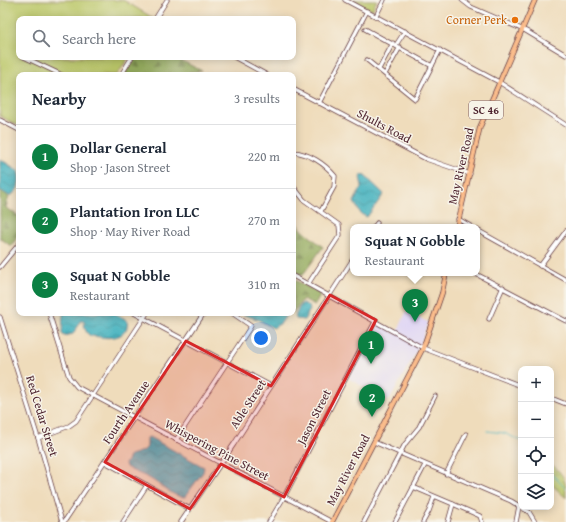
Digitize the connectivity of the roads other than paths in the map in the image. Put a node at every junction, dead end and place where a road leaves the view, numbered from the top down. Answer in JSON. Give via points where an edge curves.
{"nodes":[{"id":1,"x":167,"y":0,"type":"edge"},
{"id":2,"x":345,"y":0,"type":"edge"},
{"id":3,"x":384,"y":0,"type":"edge"},
{"id":4,"x":462,"y":0,"type":"edge"},
{"id":5,"x":535,"y":0,"type":"edge"},
{"id":6,"x":366,"y":11,"type":"junction"},
{"id":7,"x":157,"y":16,"type":"edge"},
{"id":8,"x":376,"y":16,"type":"junction"},
{"id":9,"x":365,"y":29,"type":"dead end"},
{"id":10,"x":522,"y":29,"type":"junction"},
{"id":11,"x":405,"y":31,"type":"junction"},
{"id":12,"x":394,"y":44,"type":"junction"},
{"id":13,"x":400,"y":47,"type":"junction"},
{"id":14,"x":440,"y":50,"type":"junction"},
{"id":15,"x":566,"y":55,"type":"edge"},
{"id":16,"x":30,"y":60,"type":"edge"},
{"id":17,"x":130,"y":60,"type":"edge"},
{"id":18,"x":240,"y":60,"type":"edge"},
{"id":19,"x":367,"y":60,"type":"dead end"},
{"id":20,"x":432,"y":66,"type":"junction"},
{"id":21,"x":379,"y":69,"type":"junction"},
{"id":22,"x":56,"y":72,"type":"edge"},
{"id":23,"x":123,"y":72,"type":"edge"},
{"id":24,"x":262,"y":72,"type":"edge"},
{"id":25,"x":385,"y":74,"type":"junction"},
{"id":26,"x":499,"y":82,"type":"junction"},
{"id":27,"x":296,"y":91,"type":"edge"},
{"id":28,"x":320,"y":103,"type":"junction"},
{"id":29,"x":0,"y":120,"type":"edge"},
{"id":30,"x":566,"y":125,"type":"edge"},
{"id":31,"x":16,"y":128,"type":"edge"},
{"id":32,"x":296,"y":152,"type":"edge"},
{"id":33,"x":470,"y":174,"type":"junction"},
{"id":34,"x":296,"y":190,"type":"edge"},
{"id":35,"x":321,"y":211,"type":"junction"},
{"id":36,"x":458,"y":219,"type":"junction"},
{"id":37,"x":457,"y":224,"type":"edge"},
{"id":38,"x":467,"y":224,"type":"edge"},
{"id":39,"x":566,"y":231,"type":"edge"},
{"id":40,"x":480,"y":232,"type":"edge"},
{"id":41,"x":16,"y":253,"type":"edge"},
{"id":42,"x":350,"y":264,"type":"edge"},
{"id":43,"x":540,"y":266,"type":"junction"},
{"id":44,"x":0,"y":267,"type":"edge"},
{"id":45,"x":445,"y":276,"type":"edge"},
{"id":46,"x":480,"y":276,"type":"edge"},
{"id":47,"x":296,"y":278,"type":"edge"},
{"id":48,"x":566,"y":280,"type":"edge"},
{"id":49,"x":308,"y":284,"type":"junction"},
{"id":50,"x":503,"y":287,"type":"junction"},
{"id":51,"x":330,"y":295,"type":"junction"},
{"id":52,"x":50,"y":316,"type":"edge"},
{"id":53,"x":140,"y":316,"type":"edge"},
{"id":54,"x":202,"y":316,"type":"edge"},
{"id":55,"x":236,"y":316,"type":"edge"},
{"id":56,"x":0,"y":317,"type":"edge"},
{"id":57,"x":144,"y":318,"type":"junction"},
{"id":58,"x":489,"y":319,"type":"dead end"},
{"id":59,"x":376,"y":320,"type":"junction"},
{"id":60,"x":566,"y":321,"type":"edge"},
{"id":61,"x":186,"y":341,"type":"junction"},
{"id":62,"x":423,"y":348,"type":"junction"},
{"id":63,"x":228,"y":363,"type":"junction"},
{"id":64,"x":518,"y":385,"type":"edge"},
{"id":65,"x":271,"y":386,"type":"junction"},
{"id":66,"x":93,"y":396,"type":"junction"},
{"id":67,"x":435,"y":396,"type":"dead end"},
{"id":68,"x":554,"y":399,"type":"edge"},
{"id":69,"x":566,"y":404,"type":"edge"},
{"id":70,"x":135,"y":418,"type":"junction"},
{"id":71,"x":466,"y":434,"type":"dead end"},
{"id":72,"x":38,"y":438,"type":"junction"},
{"id":73,"x":176,"y":440,"type":"junction"},
{"id":74,"x":374,"y":442,"type":"junction"},
{"id":75,"x":399,"y":454,"type":"junction"},
{"id":76,"x":105,"y":462,"type":"junction"},
{"id":77,"x":221,"y":464,"type":"junction"},
{"id":78,"x":425,"y":465,"type":"junction"},
{"id":79,"x":446,"y":474,"type":"junction"},
{"id":80,"x":147,"y":485,"type":"junction"},
{"id":81,"x":413,"y":488,"type":"junction"},
{"id":82,"x":284,"y":497,"type":"junction"},
{"id":83,"x":434,"y":497,"type":"junction"},
{"id":84,"x":453,"y":504,"type":"junction"},
{"id":85,"x":518,"y":506,"type":"edge"},
{"id":86,"x":190,"y":509,"type":"junction"},
{"id":87,"x":518,"y":510,"type":"edge"},
{"id":88,"x":526,"y":510,"type":"edge"},
{"id":89,"x":63,"y":522,"type":"edge"},
{"id":90,"x":123,"y":522,"type":"edge"},
{"id":91,"x":181,"y":522,"type":"edge"},
{"id":92,"x":269,"y":522,"type":"edge"},
{"id":93,"x":332,"y":522,"type":"edge"},
{"id":94,"x":364,"y":522,"type":"edge"},
{"id":95,"x":395,"y":522,"type":"edge"},
{"id":96,"x":422,"y":522,"type":"edge"},
{"id":97,"x":448,"y":522,"type":"edge"},
{"id":98,"x":482,"y":522,"type":"edge"},
{"id":99,"x":516,"y":522,"type":"edge"},
{"id":100,"x":535,"y":522,"type":"edge"}],
"edges":[{"from":1,"to":7,"type":"street"},
{"from":2,"to":6,"type":"street"},
{"from":3,"to":8,"type":"street"},
{"from":4,"to":10,"type":"street","via":[[471,7]]},
{"from":5,"to":10,"type":"main road","name":"May River Road","number":"SC 46"},
{"from":6,"to":8,"type":"street"},
{"from":6,"to":28,"type":"street"},
{"from":8,"to":11,"type":"street"},
{"from":9,"to":12,"type":"street"},
{"from":10,"to":15,"type":"street"},
{"from":10,"to":26,"type":"main road","name":"May River Road","number":"SC 46"},
{"from":11,"to":12,"type":"street"},
{"from":11,"to":14,"type":"street"},
{"from":12,"to":13,"type":"street"},
{"from":12,"to":21,"type":"street"},
{"from":13,"to":20,"type":"street"},
{"from":13,"to":25,"type":"street"},
{"from":14,"to":20,"type":"street"},
{"from":14,"to":26,"type":"street"},
{"from":16,"to":22,"type":"street"},
{"from":17,"to":23,"type":"street"},
{"from":18,"to":24,"type":"street"},
{"from":19,"to":21,"type":"street"},
{"from":20,"to":25,"type":"street","via":[[415,99]]},
{"from":21,"to":25,"type":"street"},
{"from":26,"to":30,"type":"street"},
{"from":26,"to":33,"type":"main road","name":"May River Road","number":"SC 46","via":[[480,127]]},
{"from":27,"to":28,"type":"street","name":"Shults Road"},
{"from":28,"to":33,"type":"street","name":"Shults Road","via":[[426,159]]},
{"from":29,"to":31,"type":"street"},
{"from":32,"to":35,"type":"street","via":[[328,167],[335,176],[334,187]]},
{"from":33,"to":36,"type":"main road","name":"May River Road","number":"SC 46"},
{"from":34,"to":35,"type":"street","via":[[304,200]]},
{"from":35,"to":49,"type":"street","via":[[339,225],[340,235]]},
{"from":36,"to":37,"type":"main road","name":"May River Road","number":"SC 46"},
{"from":36,"to":38,"type":"street"},
{"from":39,"to":43,"type":"street"},
{"from":40,"to":43,"type":"street"},
{"from":41,"to":44,"type":"street"},
{"from":42,"to":51,"type":"street","name":"Able Street"},
{"from":43,"to":48,"type":"street"},
{"from":45,"to":62,"type":"main road","name":"May River Road"},
{"from":46,"to":50,"type":"street"},
{"from":47,"to":49,"type":"street"},
{"from":49,"to":51,"type":"street"},
{"from":50,"to":58,"type":"street"},
{"from":50,"to":60,"type":"street"},
{"from":51,"to":59,"type":"street"},
{"from":51,"to":65,"type":"street","name":"Able Street"},
{"from":52,"to":66,"type":"street","name":"Whispering Pine Street","via":[[69,377],[74,385]]},
{"from":53,"to":57,"type":"street"},
{"from":54,"to":61,"type":"street","name":"Fourth Avenue"},
{"from":55,"to":63,"type":"street","via":[[251,326]]},
{"from":56,"to":72,"type":"street","name":"Red Cedar Street"},
{"from":57,"to":61,"type":"street"},
{"from":57,"to":66,"type":"street"},
{"from":59,"to":62,"type":"street"},
{"from":59,"to":82,"type":"street","name":"Jason Street"},
{"from":61,"to":63,"type":"street"},
{"from":61,"to":70,"type":"street","name":"Fourth Avenue"},
{"from":62,"to":64,"type":"street"},
{"from":62,"to":74,"type":"main road","name":"May River Road"},
{"from":63,"to":65,"type":"street"},
{"from":63,"to":73,"type":"street"},
{"from":65,"to":77,"type":"street","name":"Able Street"},
{"from":66,"to":70,"type":"street","name":"Whispering Pine Street"},
{"from":66,"to":72,"type":"street","via":[[76,421]]},
{"from":67,"to":75,"type":"street","via":[[419,427]]},
{"from":68,"to":69,"type":"street"},
{"from":70,"to":73,"type":"street","name":"Whispering Pine Street"},
{"from":70,"to":76,"type":"street","name":"Fourth Avenue"},
{"from":71,"to":79,"type":"street"},
{"from":72,"to":89,"type":"street","name":"Red Cedar Street"},
{"from":73,"to":77,"type":"street","name":"Whispering Pine Street"},
{"from":74,"to":75,"type":"street"},
{"from":74,"to":93,"type":"main road","name":"May River Road"},
{"from":75,"to":78,"type":"street"},
{"from":75,"to":94,"type":"street"},
{"from":76,"to":80,"type":"street"},
{"from":76,"to":89,"type":"street","name":"Fourth Avenue"},
{"from":77,"to":82,"type":"street","name":"Whispering Pine Street"},
{"from":77,"to":86,"type":"street","name":"Able Street"},
{"from":78,"to":79,"type":"street"},
{"from":78,"to":81,"type":"street"},
{"from":79,"to":85,"type":"street"},
{"from":80,"to":86,"type":"street"},
{"from":80,"to":90,"type":"street"},
{"from":81,"to":83,"type":"street"},
{"from":81,"to":95,"type":"street"},
{"from":82,"to":92,"type":"street","name":"Jason Street"},
{"from":82,"to":93,"type":"street","name":"Whispering Pine Street"},
{"from":83,"to":84,"type":"street"},
{"from":83,"to":96,"type":"street"},
{"from":84,"to":97,"type":"street"},
{"from":84,"to":98,"type":"street","via":[[480,516]]},
{"from":86,"to":91,"type":"street","name":"Able Street"},
{"from":87,"to":99,"type":"street"},
{"from":88,"to":100,"type":"street"}]}
